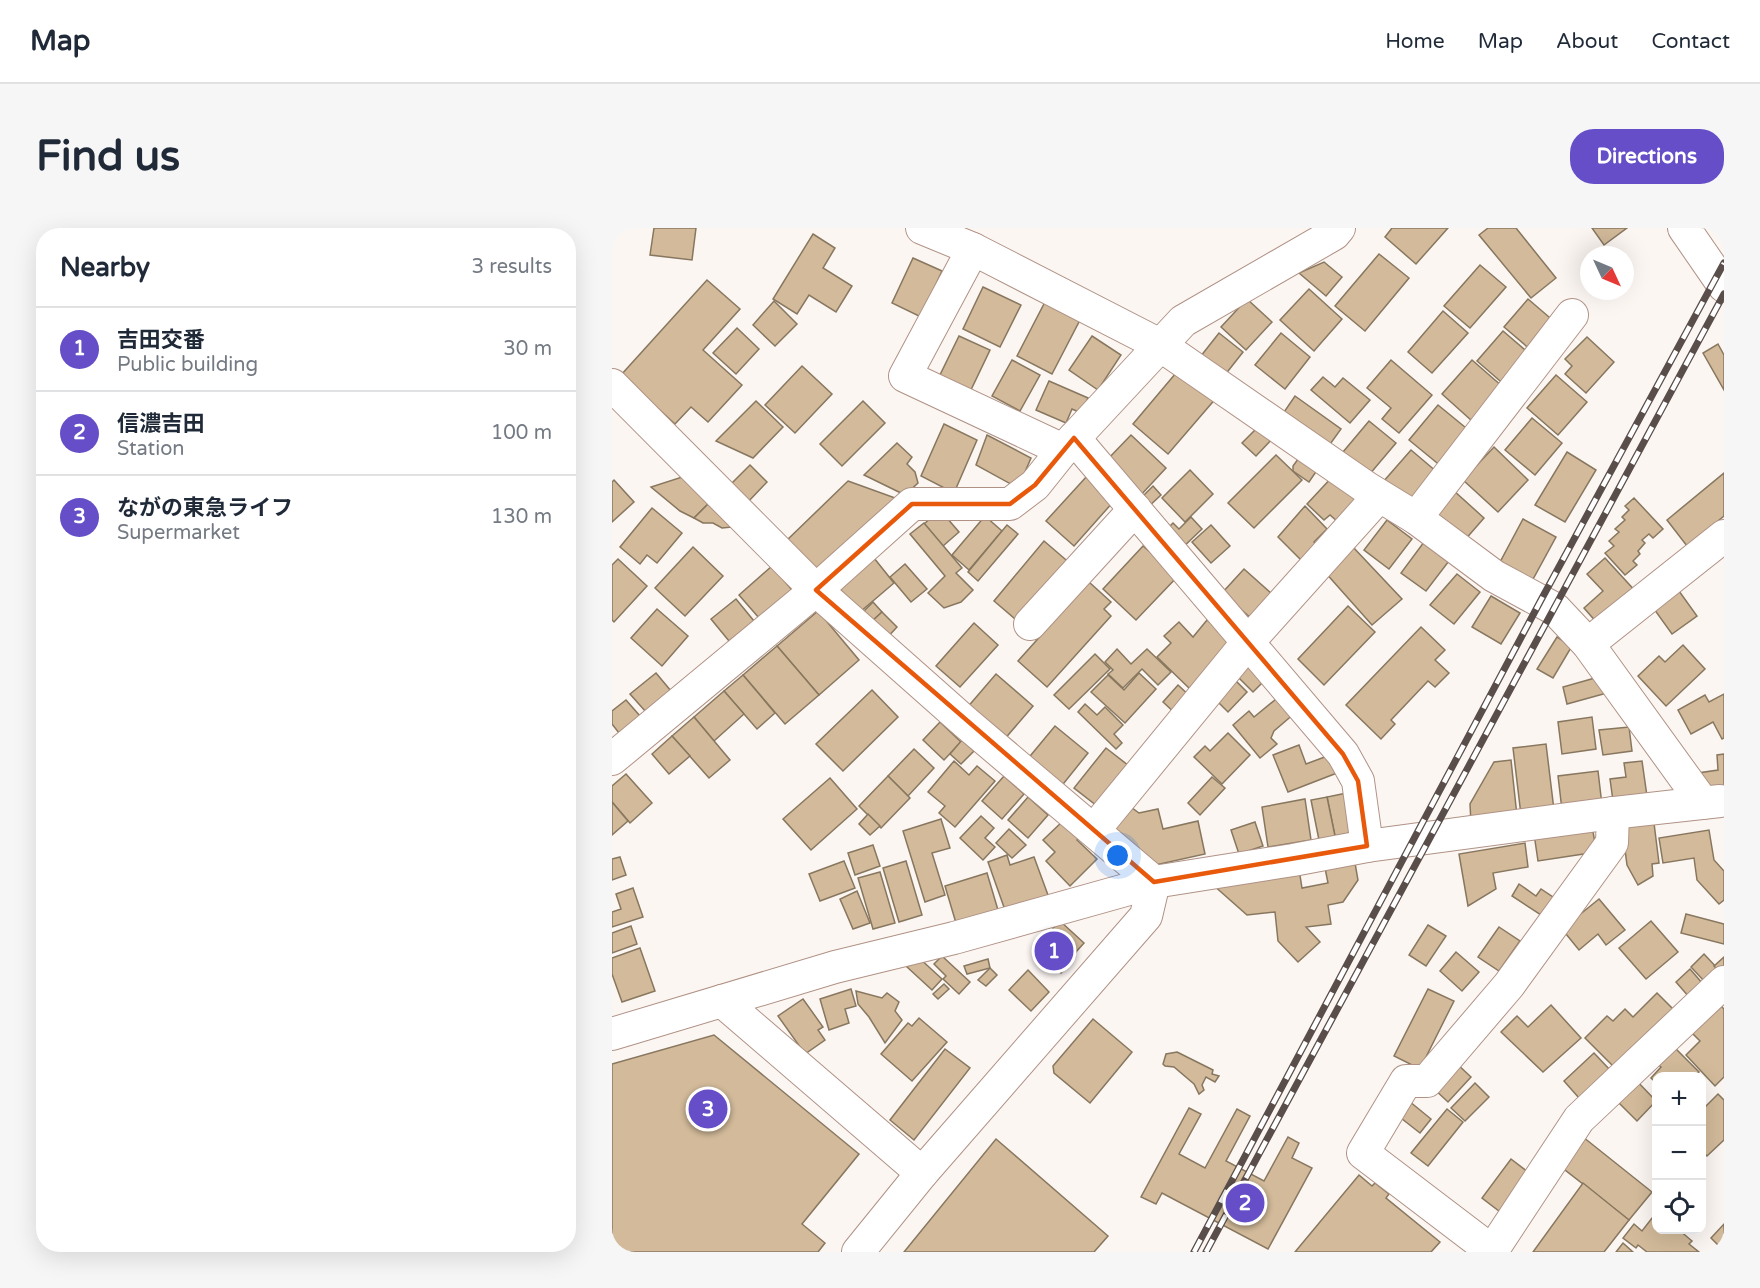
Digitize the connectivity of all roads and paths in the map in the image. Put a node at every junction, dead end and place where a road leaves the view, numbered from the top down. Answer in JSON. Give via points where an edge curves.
{"nodes":[{"id":1,"x":922,"y":228,"type":"edge"},
{"id":2,"x":1339,"y":228,"type":"edge"},
{"id":3,"x":1684,"y":228,"type":"edge"},
{"id":4,"x":973,"y":249,"type":"junction"},
{"id":5,"x":1724,"y":286,"type":"edge"},
{"id":6,"x":1572,"y":315,"type":"dead end"},
{"id":7,"x":1160,"y":345,"type":"junction"},
{"id":8,"x":612,"y":385,"type":"edge"},
{"id":9,"x":1069,"y":444,"type":"junction"},
{"id":10,"x":1379,"y":496,"type":"junction"},
{"id":11,"x":1135,"y":509,"type":"junction"},
{"id":12,"x":1416,"y":518,"type":"junction"},
{"id":13,"x":1724,"y":536,"type":"edge"},
{"id":14,"x":816,"y":590,"type":"junction"},
{"id":15,"x":1030,"y":624,"type":"dead end"},
{"id":16,"x":1248,"y":642,"type":"junction"},
{"id":17,"x":1588,"y":645,"type":"junction"},
{"id":18,"x":612,"y":759,"type":"edge"},
{"id":19,"x":1713,"y":802,"type":"edge"},
{"id":20,"x":1613,"y":813,"type":"junction"},
{"id":21,"x":1094,"y":830,"type":"junction"},
{"id":22,"x":1367,"y":846,"type":"junction"},
{"id":23,"x":1154,"y":882,"type":"junction"},
{"id":24,"x":1724,"y":982,"type":"edge"},
{"id":25,"x":722,"y":1001,"type":"junction"},
{"id":26,"x":612,"y":1034,"type":"edge"},
{"id":27,"x":922,"y":1173,"type":"junction"},
{"id":28,"x":1487,"y":1250,"type":"edge"},
{"id":29,"x":858,"y":1252,"type":"edge"}],
"edges":[{"from":1,"to":4,"type":"street"},
{"from":2,"to":7,"type":"street","via":[[1183,321]]},
{"from":3,"to":5,"type":"street"},
{"from":4,"to":7,"type":"street"},
{"from":4,"to":9,"type":"street","via":[[905,376]]},
{"from":6,"to":12,"type":"street"},
{"from":7,"to":9,"type":"street"},
{"from":7,"to":10,"type":"street"},
{"from":8,"to":14,"type":"street"},
{"from":9,"to":11,"type":"street"},
{"from":9,"to":14,"type":"street","via":[[1035,485],[1010,504],[912,504]]},
{"from":10,"to":12,"type":"street"},
{"from":10,"to":16,"type":"street"},
{"from":11,"to":15,"type":"street"},
{"from":11,"to":16,"type":"street"},
{"from":12,"to":17,"type":"street","via":[[1494,576],[1555,609]]},
{"from":13,"to":17,"type":"street"},
{"from":14,"to":18,"type":"street"},
{"from":14,"to":21,"type":"street"},
{"from":16,"to":21,"type":"street"},
{"from":16,"to":22,"type":"street","via":[[1343,754],[1358,781]]},
{"from":17,"to":19,"type":"street"},
{"from":19,"to":20,"type":"street"},
{"from":20,"to":22,"type":"street"},
{"from":20,"to":28,"type":"street","via":[[1612,843],[1509,985],[1427,1081],[1406,1081],[1363,1154]]},
{"from":21,"to":23,"type":"street"},
{"from":22,"to":23,"type":"street"},
{"from":23,"to":25,"type":"street"},
{"from":23,"to":27,"type":"street","via":[[1146,916]]},
{"from":24,"to":28,"type":"street","via":[[1579,1119]]},
{"from":25,"to":26,"type":"street"},
{"from":25,"to":27,"type":"street"},
{"from":27,"to":29,"type":"street"}]}
